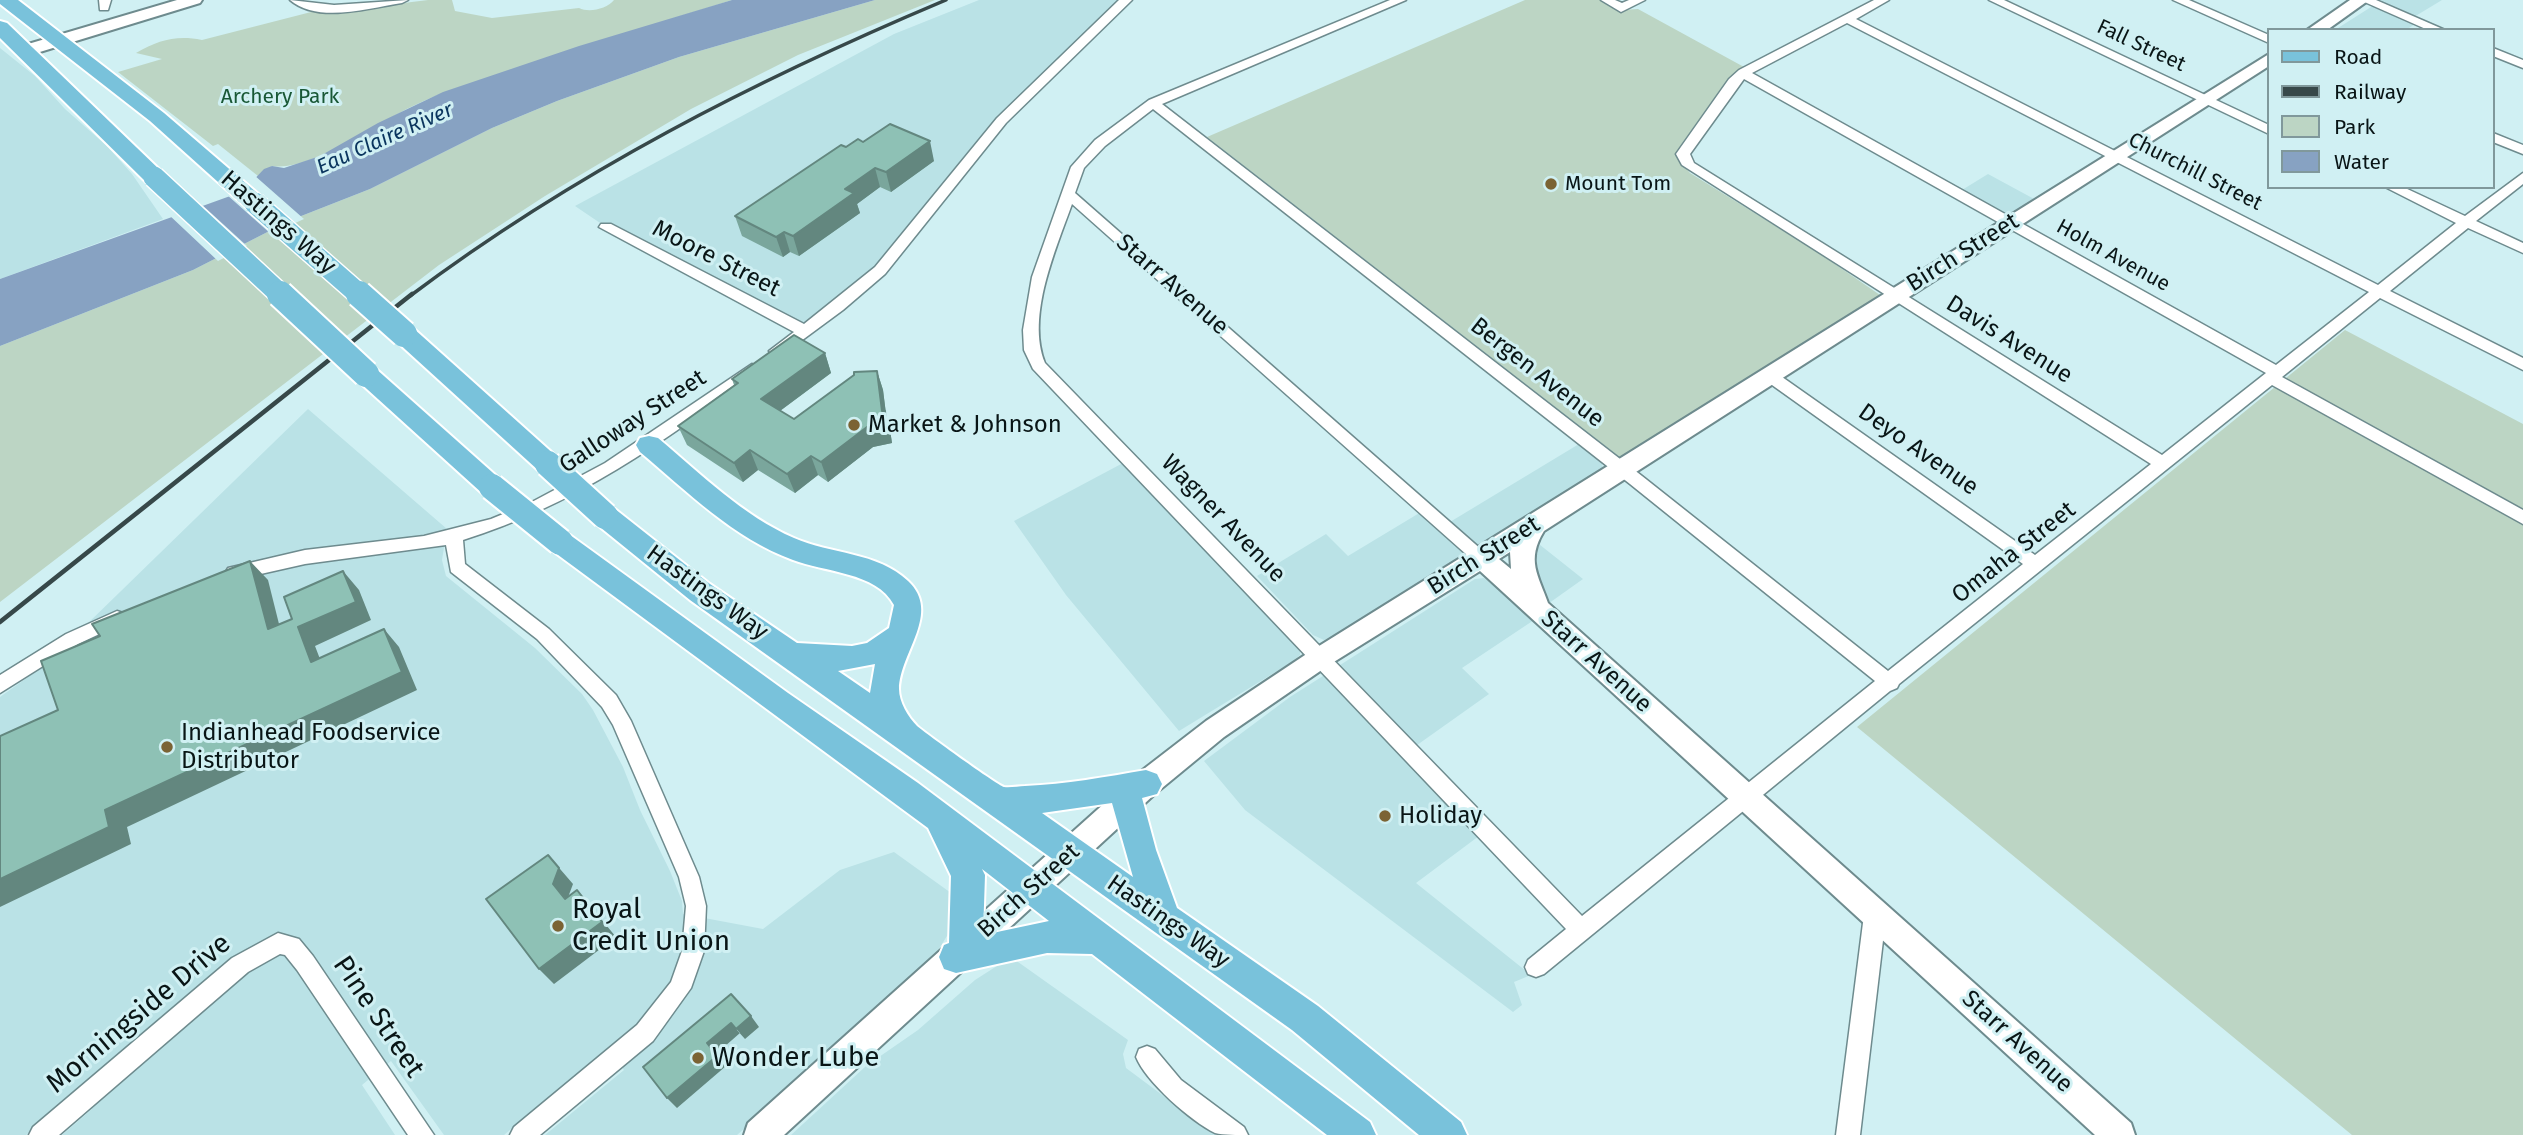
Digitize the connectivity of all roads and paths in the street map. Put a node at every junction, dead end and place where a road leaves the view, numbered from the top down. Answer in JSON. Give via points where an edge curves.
{"nodes":[{"id":1,"x":6,"y":0,"type":"edge"},
{"id":2,"x":194,"y":0,"type":"edge"},
{"id":3,"x":402,"y":0,"type":"edge"},
{"id":4,"x":1125,"y":0,"type":"edge"},
{"id":5,"x":1401,"y":0,"type":"edge"},
{"id":6,"x":1607,"y":0,"type":"edge"},
{"id":7,"x":1639,"y":0,"type":"edge"},
{"id":8,"x":1884,"y":0,"type":"edge"},
{"id":9,"x":1994,"y":0,"type":"edge"},
{"id":10,"x":2179,"y":0,"type":"edge"},
{"id":11,"x":2364,"y":0,"type":"edge"},
{"id":12,"x":297,"y":1,"type":"edge"},
{"id":13,"x":1846,"y":18,"type":"junction"},
{"id":14,"x":0,"y":27,"type":"edge"},
{"id":15,"x":2318,"y":28,"type":"edge"},
{"id":16,"x":2434,"y":28,"type":"edge"},
{"id":17,"x":2268,"y":39,"type":"edge"},
{"id":18,"x":57,"y":40,"type":"junction"},
{"id":19,"x":24,"y":51,"type":"junction"},
{"id":20,"x":2495,"y":53,"type":"edge"},
{"id":21,"x":2268,"y":60,"type":"edge"},
{"id":22,"x":2523,"y":64,"type":"edge"},
{"id":23,"x":1744,"y":73,"type":"junction"},
{"id":24,"x":2204,"y":99,"type":"junction"},
{"id":25,"x":1153,"y":103,"type":"junction"},
{"id":26,"x":2268,"y":130,"type":"edge"},
{"id":27,"x":2495,"y":138,"type":"edge"},
{"id":28,"x":2523,"y":150,"type":"edge"},
{"id":29,"x":2118,"y":156,"type":"junction"},
{"id":30,"x":2523,"y":177,"type":"edge"},
{"id":31,"x":2396,"y":189,"type":"edge"},
{"id":32,"x":1069,"y":194,"type":"junction"},
{"id":33,"x":2012,"y":223,"type":"junction"},
{"id":34,"x":2467,"y":223,"type":"junction"},
{"id":35,"x":606,"y":227,"type":"dead end"},
{"id":36,"x":2523,"y":249,"type":"edge"},
{"id":37,"x":2379,"y":292,"type":"junction"},
{"id":38,"x":1896,"y":296,"type":"junction"},
{"id":39,"x":805,"y":331,"type":"junction"},
{"id":40,"x":2523,"y":365,"type":"edge"},
{"id":41,"x":1770,"y":376,"type":"junction"},
{"id":42,"x":2276,"y":376,"type":"junction"},
{"id":43,"x":649,"y":444,"type":"junction"},
{"id":44,"x":2164,"y":464,"type":"junction"},
{"id":45,"x":1623,"y":469,"type":"junction"},
{"id":46,"x":2523,"y":518,"type":"edge"},
{"id":47,"x":1536,"y":524,"type":"junction"},
{"id":48,"x":455,"y":537,"type":"junction"},
{"id":49,"x":1482,"y":558,"type":"junction"},
{"id":50,"x":2037,"y":565,"type":"junction"},
{"id":51,"x":215,"y":578,"type":"edge"},
{"id":52,"x":131,"y":611,"type":"edge"},
{"id":53,"x":1542,"y":612,"type":"junction"},
{"id":54,"x":900,"y":636,"type":"junction"},
{"id":55,"x":792,"y":654,"type":"junction"},
{"id":56,"x":1320,"y":658,"type":"junction"},
{"id":57,"x":1890,"y":683,"type":"junction"},
{"id":58,"x":0,"y":685,"type":"edge"},
{"id":59,"x":909,"y":737,"type":"junction"},
{"id":60,"x":1137,"y":793,"type":"junction"},
{"id":61,"x":1744,"y":796,"type":"junction"},
{"id":62,"x":999,"y":801,"type":"junction"},
{"id":63,"x":940,"y":817,"type":"junction"},
{"id":64,"x":1071,"y":853,"type":"junction"},
{"id":65,"x":1032,"y":888,"type":"junction"},
{"id":66,"x":1875,"y":915,"type":"junction"},
{"id":67,"x":1165,"y":921,"type":"junction"},
{"id":68,"x":1581,"y":930,"type":"junction"},
{"id":69,"x":1096,"y":938,"type":"junction"},
{"id":70,"x":278,"y":943,"type":"joint"},
{"id":71,"x":961,"y":953,"type":"junction"},
{"id":72,"x":1536,"y":967,"type":"dead end"},
{"id":73,"x":1147,"y":1057,"type":"dead end"},
{"id":74,"x":1350,"y":1131,"type":"edge"},
{"id":75,"x":41,"y":1135,"type":"edge"},
{"id":76,"x":422,"y":1135,"type":"edge"},
{"id":77,"x":522,"y":1135,"type":"edge"},
{"id":78,"x":760,"y":1135,"type":"edge"},
{"id":79,"x":1236,"y":1135,"type":"edge"},
{"id":80,"x":1448,"y":1135,"type":"edge"},
{"id":81,"x":1848,"y":1135,"type":"edge"},
{"id":82,"x":2119,"y":1135,"type":"edge"}],
"edges":[{"from":1,"to":18,"type":"main road","name":"Hastings Way"},
{"from":2,"to":18,"type":"main road"},
{"from":3,"to":12,"type":"street","via":[[323,8]]},
{"from":4,"to":39,"type":"street","name":"Galloway Street","via":[[985,138],[891,259]]},
{"from":5,"to":25,"type":"street","name":"Wagner Avenue"},
{"from":6,"to":7,"type":"street","via":[[1621,8]]},
{"from":8,"to":13,"type":"street"},
{"from":9,"to":24,"type":"street","name":"Fall Street"},
{"from":10,"to":17,"type":"street"},
{"from":11,"to":15,"type":"main road"},
{"from":11,"to":16,"type":"street"},
{"from":13,"to":23,"type":"street"},
{"from":13,"to":29,"type":"street","name":"Churchill Street"},
{"from":14,"to":19,"type":"main road","name":"Hastings Way"},
{"from":18,"to":19,"type":"main road"},
{"from":18,"to":55,"type":"main road","name":"Hastings Way","bridge":true,"via":[[198,153],[605,516],[700,592]]},
{"from":19,"to":63,"type":"main road","name":"Hastings Way","bridge":true,"via":[[154,177],[492,487],[777,702]]},
{"from":20,"to":22,"type":"street"},
{"from":21,"to":24,"type":"main road","name":"Birch Street"},
{"from":23,"to":33,"type":"street","name":"Holm Avenue"},
{"from":23,"to":38,"type":"street","name":"Davis Avenue","via":[[1682,154],[1689,165]]},
{"from":24,"to":26,"type":"street","name":"Fall Street"},
{"from":24,"to":29,"type":"main road","name":"Birch Street"},
{"from":25,"to":32,"type":"street","name":"Wagner Avenue","via":[[1100,143],[1078,167]]},
{"from":25,"to":45,"type":"street","name":"Bergen Avenue"},
{"from":27,"to":28,"type":"street"},
{"from":29,"to":33,"type":"main road","name":"Birch Street"},
{"from":29,"to":37,"type":"street","name":"Churchill Street"},
{"from":30,"to":34,"type":"street","name":"Omaha Street"},
{"from":31,"to":34,"type":"street"},
{"from":32,"to":49,"type":"street","name":"Starr Avenue"},
{"from":32,"to":56,"type":"street","name":"Wagner Avenue","via":[[1039,277],[1031,330],[1038,365]]},
{"from":33,"to":38,"type":"main road","name":"Birch Street"},
{"from":33,"to":42,"type":"street","name":"Holm Avenue"},
{"from":34,"to":36,"type":"street"},
{"from":34,"to":37,"type":"street","name":"Omaha Street"},
{"from":35,"to":39,"type":"street","name":"Moore Street"},
{"from":37,"to":40,"type":"street","name":"Churchill Street"},
{"from":37,"to":42,"type":"street","name":"Omaha Street"},
{"from":38,"to":41,"type":"main road","name":"Birch Street"},
{"from":38,"to":44,"type":"street","name":"Davis Avenue"},
{"from":39,"to":43,"type":"street","name":"Galloway Street"},
{"from":41,"to":45,"type":"main road","name":"Birch Street"},
{"from":41,"to":50,"type":"street","name":"Deyo Avenue"},
{"from":42,"to":44,"type":"street","name":"Omaha Street"},
{"from":42,"to":46,"type":"street","name":"Holm Avenue"},
{"from":43,"to":48,"type":"street","name":"Galloway Street","via":[[554,500]]},
{"from":43,"to":54,"type":"main road","via":[[744,522],[773,540],[886,580],[909,604]]},
{"from":44,"to":50,"type":"street","name":"Omaha Street"},
{"from":45,"to":47,"type":"main road","name":"Birch Street"},
{"from":45,"to":57,"type":"street","name":"Bergen Avenue"},
{"from":47,"to":49,"type":"main road","name":"Birch Street"},
{"from":47,"to":53,"type":"main road","via":[[1523,543],[1521,564]]},
{"from":48,"to":51,"type":"street","name":"Galloway Street","via":[[276,562]]},
{"from":48,"to":77,"type":"street","via":[[457,567],[543,634],[609,701],[649,781],[689,877],[696,906],[693,951],[680,988],[645,1033]]},
{"from":49,"to":53,"type":"main road","name":"Starr Avenue"},
{"from":49,"to":56,"type":"main road","name":"Birch Street"},
{"from":50,"to":57,"type":"street","name":"Omaha Street"},
{"from":52,"to":58,"type":"street","via":[[72,639]]},
{"from":53,"to":61,"type":"main road","name":"Starr Avenue"},
{"from":54,"to":55,"type":"main road","via":[[889,646],[853,659],[834,661]]},
{"from":54,"to":59,"type":"main road","via":[[887,665],[886,704]]},
{"from":55,"to":59,"type":"main road","name":"Hastings Way"},
{"from":56,"to":60,"type":"main road","name":"Birch Street","via":[[1206,736]]},
{"from":56,"to":68,"type":"street","name":"Wagner Avenue"},
{"from":57,"to":61,"type":"street","name":"Omaha Street"},
{"from":59,"to":62,"type":"main road","name":"Hastings Way"},
{"from":60,"to":62,"type":"main road"},
{"from":60,"to":64,"type":"main road","name":"Birch Street"},
{"from":60,"to":67,"type":"main road","via":[[1140,850]]},
{"from":61,"to":66,"type":"main road","name":"Starr Avenue"},
{"from":61,"to":68,"type":"street","name":"Omaha Street"},
{"from":62,"to":64,"type":"main road","name":"Hastings Way"},
{"from":63,"to":65,"type":"main road","name":"Hastings Way"},
{"from":63,"to":71,"type":"main road","via":[[968,875]]},
{"from":64,"to":65,"type":"main road","name":"Birch Street"},
{"from":64,"to":67,"type":"main road","name":"Hastings Way"},
{"from":65,"to":69,"type":"main road","name":"Hastings Way"},
{"from":65,"to":71,"type":"main road","name":"Birch Street"},
{"from":66,"to":81,"type":"street"},
{"from":66,"to":82,"type":"main road","name":"Starr Avenue"},
{"from":67,"to":80,"type":"main road","name":"Hastings Way","via":[[1305,1018]]},
{"from":68,"to":72,"type":"street","name":"Omaha Street"},
{"from":69,"to":71,"type":"main road","via":[[1047,937]]},
{"from":69,"to":74,"type":"main road","name":"Hastings Way"},
{"from":70,"to":75,"type":"street","name":"Morningside Drive","via":[[240,965]]},
{"from":70,"to":76,"type":"street","name":"Pine Street","via":[[291,946],[305,963]]},
{"from":71,"to":78,"type":"main road","name":"Birch Street"},
{"from":73,"to":79,"type":"street","via":[[1172,1088]]}]}
